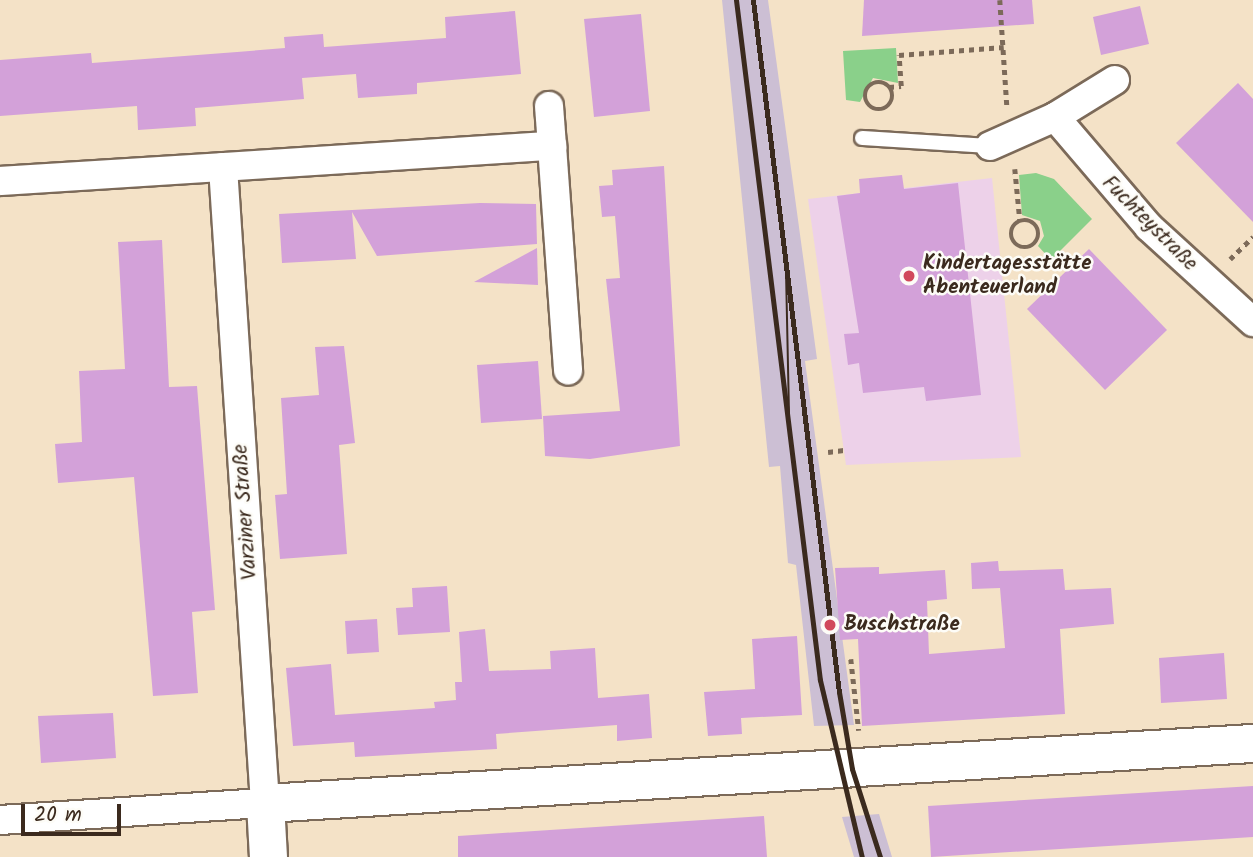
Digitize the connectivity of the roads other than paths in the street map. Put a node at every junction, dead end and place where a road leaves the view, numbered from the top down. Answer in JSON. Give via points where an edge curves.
{"nodes":[{"id":1,"x":1115,"y":80,"type":"dead end"},
{"id":2,"x":549,"y":106,"type":"dead end"},
{"id":3,"x":1055,"y":117,"type":"junction"},
{"id":4,"x":1003,"y":134,"type":"joint"},
{"id":5,"x":862,"y":138,"type":"dead end"},
{"id":6,"x":552,"y":146,"type":"junction"},
{"id":7,"x":223,"y":167,"type":"junction"},
{"id":8,"x":0,"y":181,"type":"edge"},
{"id":9,"x":1253,"y":322,"type":"edge"},
{"id":10,"x":568,"y":370,"type":"dead end"},
{"id":11,"x":1253,"y":743,"type":"edge"},
{"id":12,"x":265,"y":803,"type":"junction"},
{"id":13,"x":0,"y":820,"type":"edge"},
{"id":14,"x":268,"y":857,"type":"edge"}],
"edges":[{"from":1,"to":3,"type":"street"},
{"from":2,"to":6,"type":"street"},
{"from":3,"to":4,"type":"street"},
{"from":3,"to":9,"type":"street","name":"Fuchteystraße","via":[[1149,227]]},
{"from":4,"to":5,"type":"lane"},
{"from":6,"to":7,"type":"street"},
{"from":6,"to":10,"type":"street"},
{"from":7,"to":8,"type":"street"},
{"from":7,"to":12,"type":"street","name":"Varziner Straße"},
{"from":11,"to":12,"type":"street"},
{"from":12,"to":13,"type":"street"},
{"from":12,"to":14,"type":"street","name":"Varziner Straße"}]}
